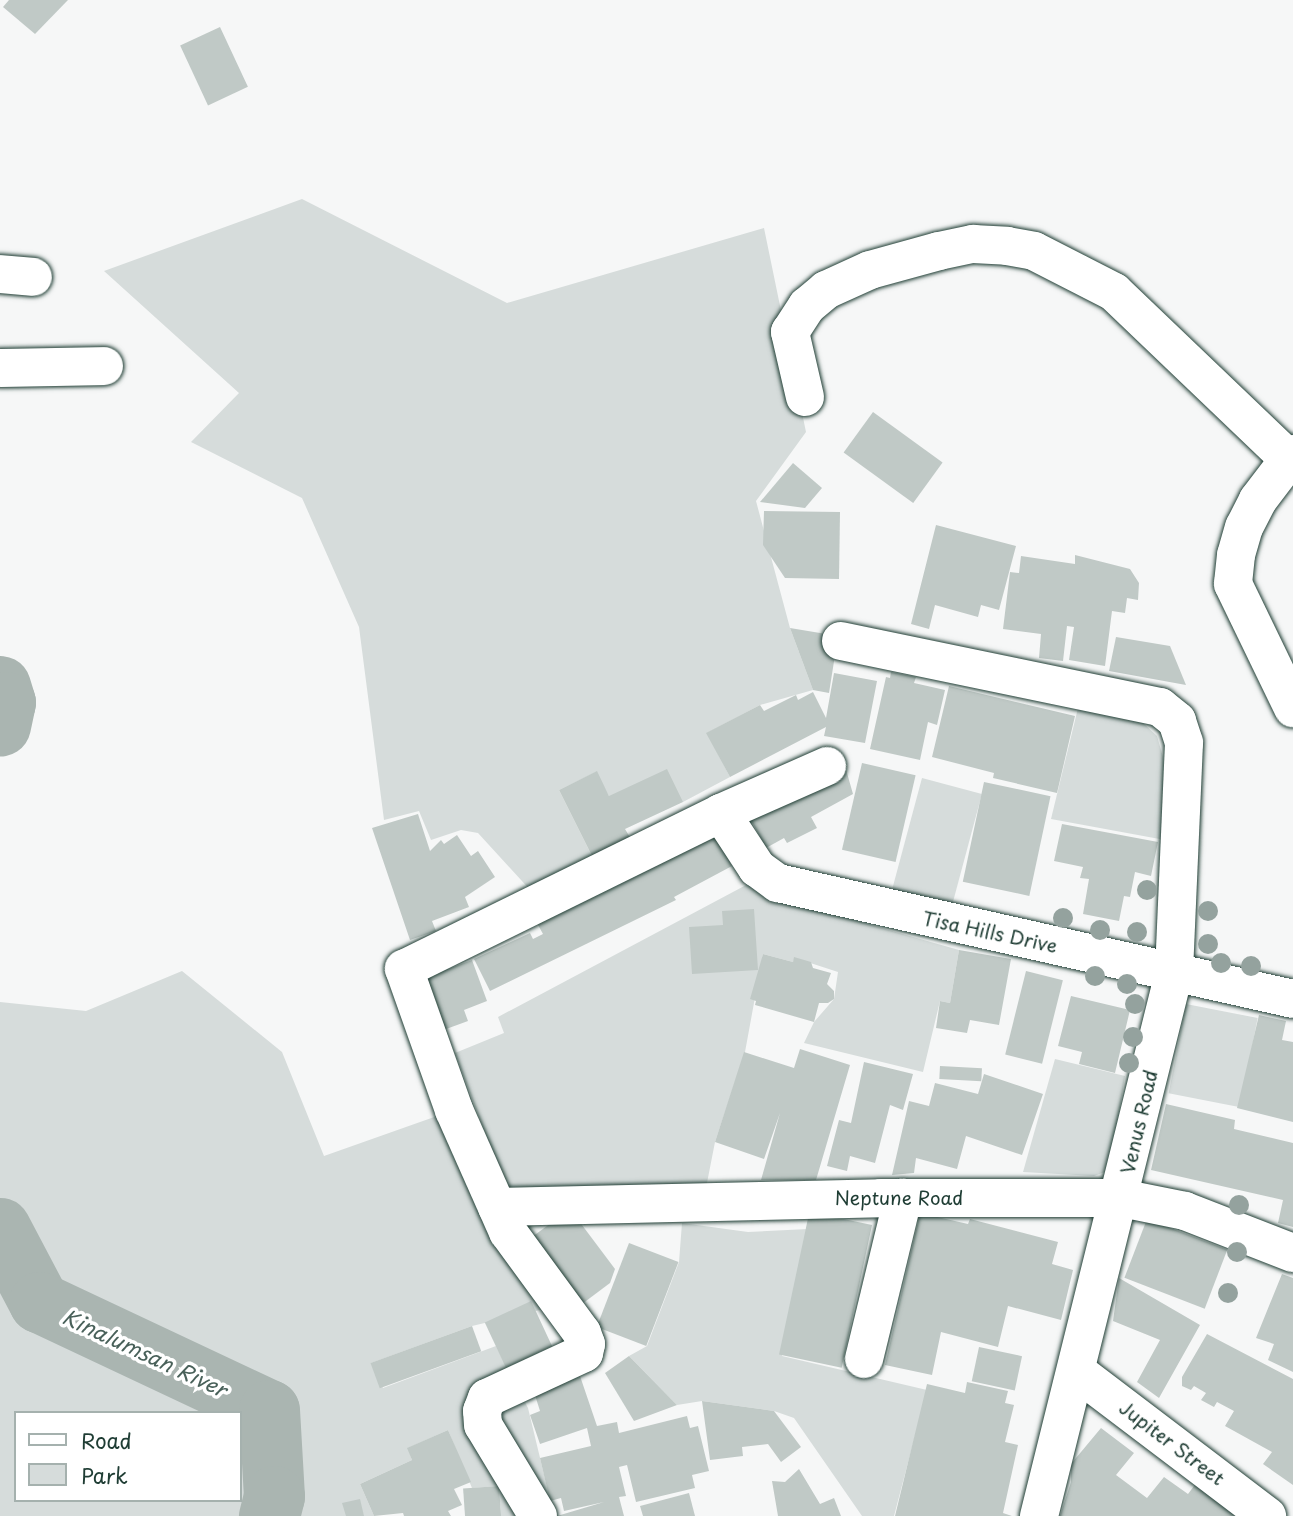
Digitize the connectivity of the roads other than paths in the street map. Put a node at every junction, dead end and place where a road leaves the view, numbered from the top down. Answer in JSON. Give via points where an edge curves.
{"nodes":[{"id":1,"x":104,"y":366,"type":"dead end"},
{"id":2,"x":0,"y":368,"type":"edge"},
{"id":3,"x":805,"y":397,"type":"dead end"},
{"id":4,"x":1291,"y":457,"type":"edge"},
{"id":5,"x":841,"y":641,"type":"dead end"},
{"id":6,"x":1293,"y":708,"type":"edge"},
{"id":7,"x":827,"y":766,"type":"dead end"},
{"id":8,"x":721,"y":813,"type":"junction"},
{"id":9,"x":1174,"y":972,"type":"junction"},
{"id":10,"x":1293,"y":999,"type":"edge"},
{"id":11,"x":903,"y":1198,"type":"junction"},
{"id":12,"x":1121,"y":1198,"type":"junction"},
{"id":13,"x":497,"y":1207,"type":"junction"},
{"id":14,"x":1293,"y":1253,"type":"edge"},
{"id":15,"x":864,"y":1359,"type":"dead end"},
{"id":16,"x":1076,"y":1371,"type":"junction"},
{"id":17,"x":538,"y":1516,"type":"edge"},
{"id":18,"x":1039,"y":1516,"type":"edge"},
{"id":19,"x":1268,"y":1516,"type":"edge"}],
"edges":[{"from":1,"to":2,"type":"street"},
{"from":3,"to":4,"type":"street","via":[[790,332],[807,306],[826,290],[870,270],[939,251],[973,244],[1007,246],[1034,251],[1114,292]]},
{"from":4,"to":6,"type":"street","via":[[1244,527],[1233,584]]},
{"from":5,"to":9,"type":"street","name":"Venus Road","via":[[1160,707],[1177,721],[1184,743]]},
{"from":7,"to":8,"type":"street"},
{"from":8,"to":9,"type":"street","name":"Tisa Hills Drive","via":[[757,868],[778,883]]},
{"from":8,"to":13,"type":"street","via":[[404,969],[454,1110]]},
{"from":9,"to":10,"type":"street","name":"Tisa Hills Drive"},
{"from":9,"to":12,"type":"street","name":"Venus Road"},
{"from":11,"to":12,"type":"street","name":"Neptune Road"},
{"from":11,"to":13,"type":"street","name":"Neptune Road"},
{"from":11,"to":15,"type":"street"},
{"from":12,"to":14,"type":"street","name":"Neptune Road","via":[[1185,1212]]},
{"from":12,"to":16,"type":"street","name":"Venus Road"},
{"from":13,"to":17,"type":"street","via":[[508,1232],[586,1343],[584,1353],[487,1398],[482,1411],[483,1425]]},
{"from":16,"to":18,"type":"street","name":"Venus Road"},
{"from":16,"to":19,"type":"street","name":"Jupiter Street"}]}
